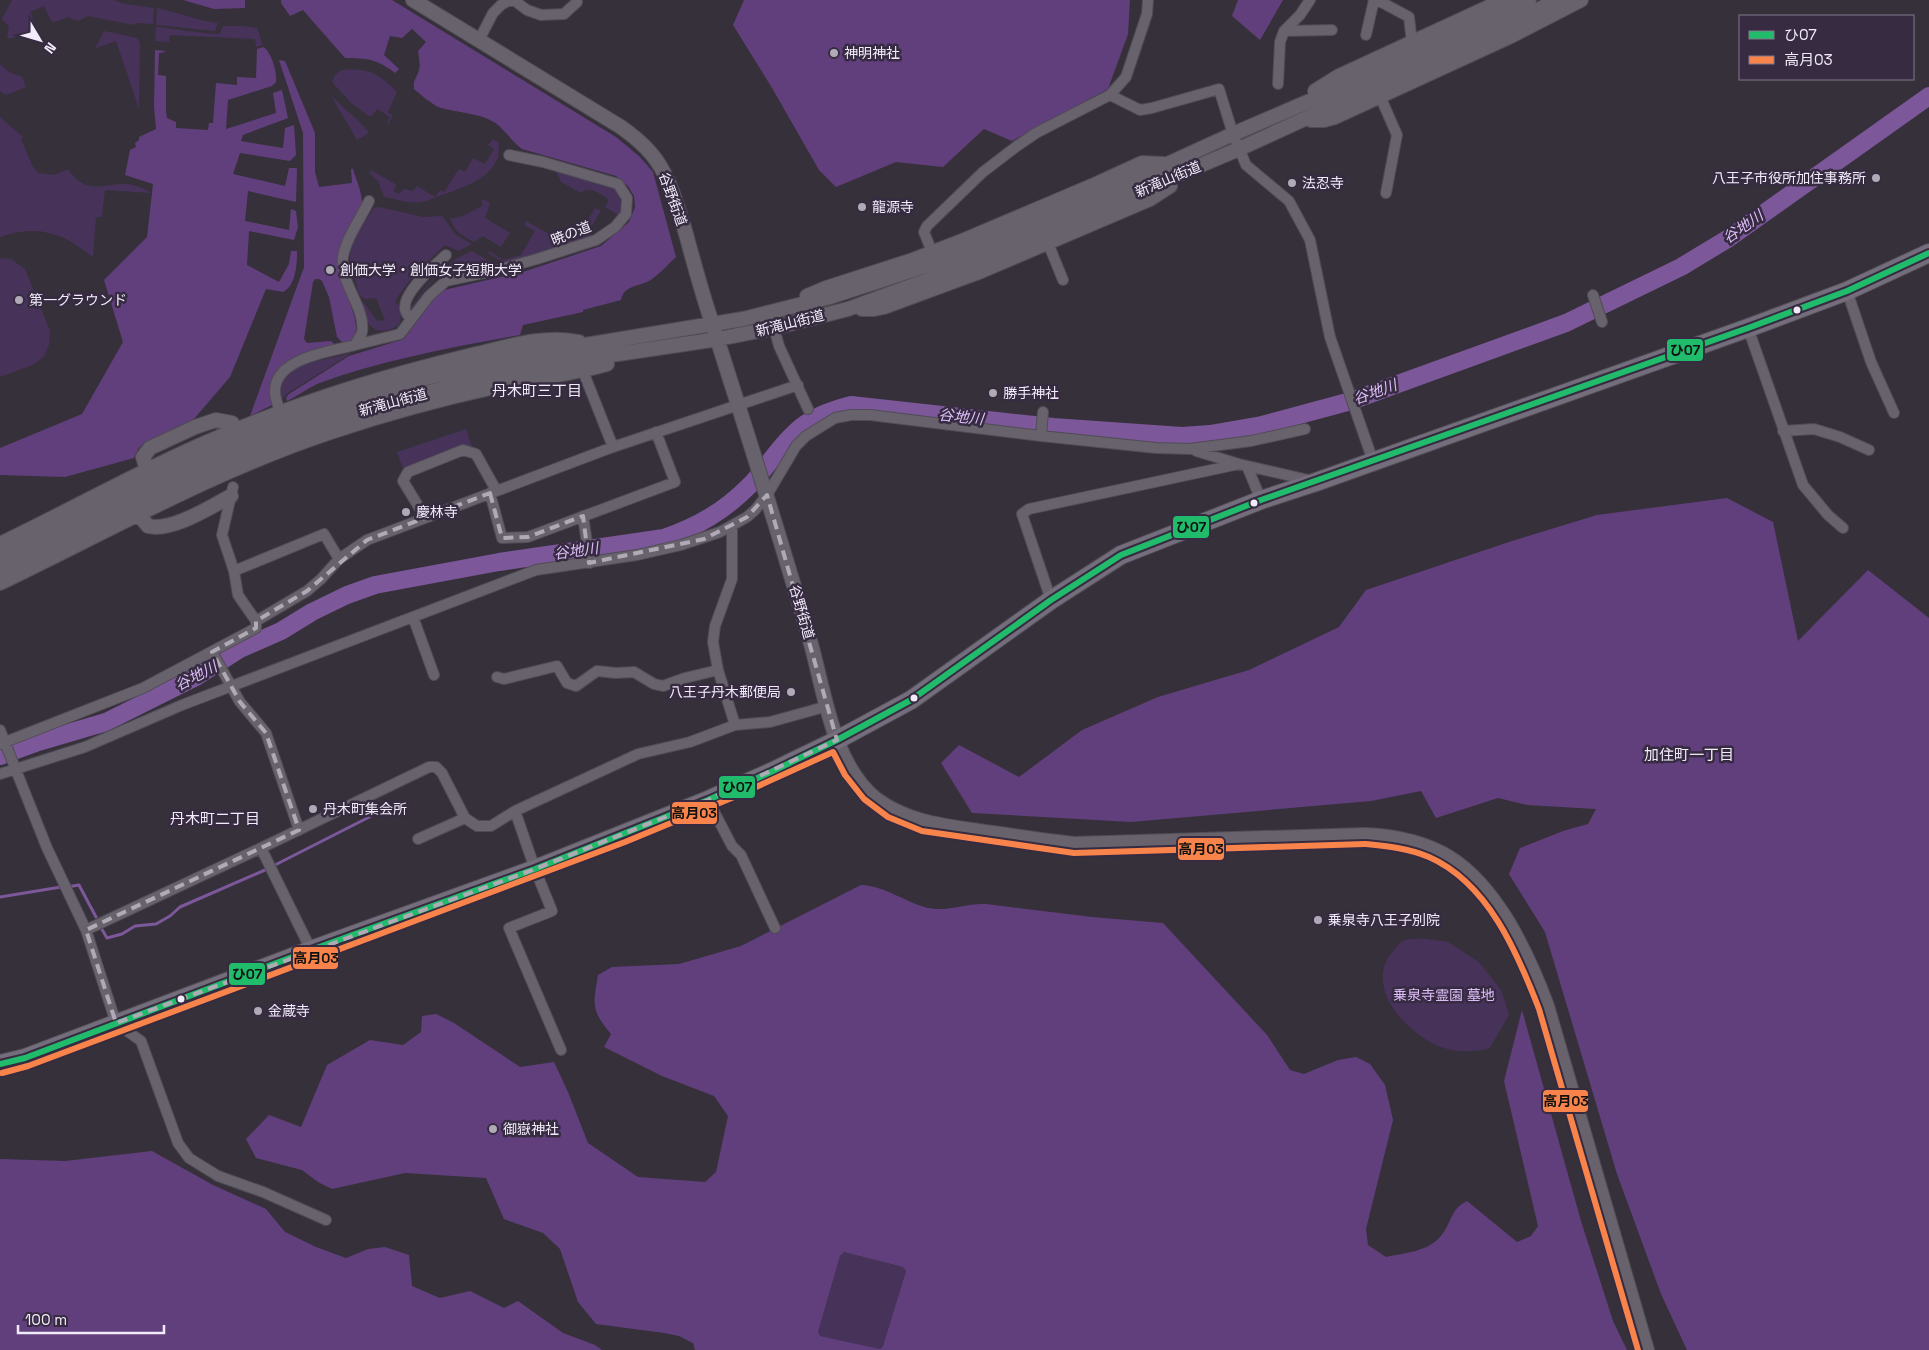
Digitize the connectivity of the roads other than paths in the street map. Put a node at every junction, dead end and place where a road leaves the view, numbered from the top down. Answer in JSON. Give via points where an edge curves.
{"nodes":[{"id":1,"x":413,"y":0,"type":"edge"},
{"id":2,"x":1148,"y":0,"type":"edge"},
{"id":3,"x":1310,"y":0,"type":"edge"},
{"id":4,"x":1374,"y":0,"type":"edge"},
{"id":5,"x":1558,"y":0,"type":"edge"},
{"id":6,"x":1581,"y":0,"type":"edge"},
{"id":7,"x":577,"y":2,"type":"dead end"},
{"id":8,"x":1523,"y":3,"type":"edge"},
{"id":9,"x":1332,"y":30,"type":"dead end"},
{"id":10,"x":1284,"y":31,"type":"junction"},
{"id":11,"x":1366,"y":35,"type":"dead end"},
{"id":12,"x":479,"y":40,"type":"junction"},
{"id":13,"x":1412,"y":43,"type":"junction"},
{"id":14,"x":1278,"y":84,"type":"dead end"},
{"id":15,"x":1110,"y":95,"type":"junction"},
{"id":16,"x":1380,"y":96,"type":"junction"},
{"id":17,"x":1283,"y":112,"type":"junction"},
{"id":18,"x":1303,"y":120,"type":"junction"},
{"id":19,"x":1232,"y":134,"type":"junction"},
{"id":20,"x":1239,"y":149,"type":"junction"},
{"id":21,"x":509,"y":155,"type":"dead end"},
{"id":22,"x":1165,"y":164,"type":"junction"},
{"id":23,"x":1200,"y":166,"type":"junction"},
{"id":24,"x":1386,"y":193,"type":"dead end"},
{"id":25,"x":369,"y":201,"type":"dead end"},
{"id":26,"x":1048,"y":243,"type":"junction"},
{"id":27,"x":932,"y":252,"type":"junction"},
{"id":28,"x":1929,"y":253,"type":"edge"},
{"id":29,"x":446,"y":255,"type":"dead end"},
{"id":30,"x":1063,"y":280,"type":"dead end"},
{"id":31,"x":1847,"y":291,"type":"junction"},
{"id":32,"x":1593,"y":297,"type":"dead end"},
{"id":33,"x":848,"y":309,"type":"junction"},
{"id":34,"x":774,"y":310,"type":"junction"},
{"id":35,"x":411,"y":320,"type":"junction"},
{"id":36,"x":1601,"y":320,"type":"dead end"},
{"id":37,"x":712,"y":324,"type":"junction"},
{"id":38,"x":774,"y":328,"type":"junction"},
{"id":39,"x":1748,"y":328,"type":"junction"},
{"id":40,"x":718,"y":340,"type":"junction"},
{"id":41,"x":590,"y":344,"type":"junction"},
{"id":42,"x":355,"y":345,"type":"junction"},
{"id":43,"x":655,"y":350,"type":"junction"},
{"id":44,"x":583,"y":371,"type":"junction"},
{"id":45,"x":798,"y":386,"type":"junction"},
{"id":46,"x":738,"y":405,"type":"junction"},
{"id":47,"x":808,"y":409,"type":"dead end"},
{"id":48,"x":280,"y":412,"type":"junction"},
{"id":49,"x":1894,"y":413,"type":"dead end"},
{"id":50,"x":1043,"y":415,"type":"dead end"},
{"id":51,"x":232,"y":423,"type":"dead end"},
{"id":52,"x":1305,"y":429,"type":"dead end"},
{"id":53,"x":1783,"y":431,"type":"junction"},
{"id":54,"x":656,"y":432,"type":"junction"},
{"id":55,"x":1041,"y":433,"type":"junction"},
{"id":56,"x":613,"y":447,"type":"junction"},
{"id":57,"x":1190,"y":449,"type":"junction"},
{"id":58,"x":1869,"y":450,"type":"dead end"},
{"id":59,"x":1373,"y":461,"type":"junction"},
{"id":60,"x":1243,"y":465,"type":"junction"},
{"id":61,"x":147,"y":470,"type":"junction"},
{"id":62,"x":1316,"y":482,"type":"junction"},
{"id":63,"x":766,"y":490,"type":"junction"},
{"id":64,"x":232,"y":491,"type":"joint"},
{"id":65,"x":493,"y":492,"type":"junction"},
{"id":66,"x":1260,"y":500,"type":"junction"},
{"id":67,"x":138,"y":514,"type":"junction"},
{"id":68,"x":583,"y":516,"type":"junction"},
{"id":69,"x":425,"y":517,"type":"junction"},
{"id":70,"x":732,"y":526,"type":"junction"},
{"id":71,"x":1843,"y":528,"type":"dead end"},
{"id":72,"x":0,"y":544,"type":"edge"},
{"id":73,"x":0,"y":557,"type":"edge"},
{"id":74,"x":339,"y":559,"type":"junction"},
{"id":75,"x":589,"y":560,"type":"junction"},
{"id":76,"x":0,"y":570,"type":"edge"},
{"id":77,"x":234,"y":571,"type":"junction"},
{"id":78,"x":0,"y":583,"type":"edge"},
{"id":79,"x":1051,"y":600,"type":"junction"},
{"id":80,"x":412,"y":617,"type":"junction"},
{"id":81,"x":256,"y":621,"type":"junction"},
{"id":82,"x":213,"y":655,"type":"junction"},
{"id":83,"x":718,"y":670,"type":"junction"},
{"id":84,"x":434,"y":675,"type":"dead end"},
{"id":85,"x":498,"y":677,"type":"dead end"},
{"id":86,"x":227,"y":682,"type":"junction"},
{"id":87,"x":828,"y":706,"type":"junction"},
{"id":88,"x":735,"y":725,"type":"junction"},
{"id":89,"x":0,"y":730,"type":"edge"},
{"id":90,"x":837,"y":740,"type":"junction"},
{"id":91,"x":4,"y":744,"type":"edge"},
{"id":92,"x":14,"y":767,"type":"junction"},
{"id":93,"x":0,"y":774,"type":"edge"},
{"id":94,"x":708,"y":800,"type":"junction"},
{"id":95,"x":514,"y":811,"type":"junction"},
{"id":96,"x":465,"y":818,"type":"junction"},
{"id":97,"x":299,"y":830,"type":"junction"},
{"id":98,"x":418,"y":839,"type":"dead end"},
{"id":99,"x":261,"y":848,"type":"junction"},
{"id":100,"x":535,"y":869,"type":"junction"},
{"id":101,"x":774,"y":928,"type":"dead end"},
{"id":102,"x":86,"y":930,"type":"junction"},
{"id":103,"x":311,"y":950,"type":"junction"},
{"id":104,"x":116,"y":1023,"type":"junction"},
{"id":105,"x":561,"y":1050,"type":"dead end"},
{"id":106,"x":0,"y":1064,"type":"edge"},
{"id":107,"x":326,"y":1220,"type":"dead end"},
{"id":108,"x":1647,"y":1350,"type":"edge"}],
"edges":[{"from":1,"to":12,"type":"main road","name":"谷野街道"},
{"from":2,"to":15,"type":"street","via":[[1147,14],[1126,77]]},
{"from":3,"to":10,"type":"street"},
{"from":4,"to":11,"type":"street"},
{"from":4,"to":13,"type":"street","via":[[1409,17]]},
{"from":5,"to":18,"type":"main road","name":"新滝山街道"},
{"from":6,"to":16,"type":"main road"},
{"from":7,"to":12,"type":"street","via":[[564,14],[541,15],[515,1],[508,1],[493,13]]},
{"from":8,"to":13,"type":"main road","via":[[1493,5]]},
{"from":8,"to":17,"type":"main road","name":"新滝山街道","via":[[1391,66]]},
{"from":9,"to":10,"type":"street"},
{"from":10,"to":14,"type":"street","via":[[1280,42]]},
{"from":12,"to":37,"type":"main road","name":"谷野街道","via":[[621,127],[650,150],[672,192]]},
{"from":13,"to":17,"type":"main road","via":[[1339,76]]},
{"from":15,"to":19,"type":"street","via":[[1140,110],[1219,90]]},
{"from":15,"to":27,"type":"street","via":[[1036,133],[982,172],[927,226],[924,232]]},
{"from":16,"to":18,"type":"main road","via":[[1329,119]]},
{"from":16,"to":24,"type":"street","via":[[1397,135]]},
{"from":17,"to":19,"type":"main road","name":"新滝山街道"},
{"from":18,"to":20,"type":"main road","name":"新滝山街道"},
{"from":19,"to":20,"type":"street"},
{"from":19,"to":22,"type":"main road","name":"新滝山街道"},
{"from":20,"to":23,"type":"main road","name":"新滝山街道"},
{"from":20,"to":59,"type":"street","via":[[1248,167],[1289,201],[1310,240],[1330,337]]},
{"from":21,"to":35,"type":"street","name":"暁の道","via":[[618,184],[627,198],[626,214],[615,227],[596,240],[511,266],[446,281],[434,289]]},
{"from":22,"to":27,"type":"main road","via":[[1142,163]]},
{"from":22,"to":34,"type":"main road","name":"新滝山街道","via":[[974,249],[838,294]]},
{"from":23,"to":26,"type":"main road","via":[[1150,198]]},
{"from":23,"to":33,"type":"main road","name":"新滝山街道","via":[[973,263]]},
{"from":25,"to":42,"type":"street","via":[[343,257],[361,320],[362,333]]},
{"from":26,"to":30,"type":"street"},
{"from":26,"to":33,"type":"main road","via":[[884,307]]},
{"from":27,"to":34,"type":"main road","via":[[826,288]]},
{"from":28,"to":31,"type":"highway"},
{"from":29,"to":35,"type":"street","via":[[417,283],[406,300],[405,310]]},
{"from":31,"to":39,"type":"highway"},
{"from":31,"to":49,"type":"street","via":[[1871,362]]},
{"from":32,"to":36,"type":"street"},
{"from":33,"to":38,"type":"main road","name":"新滝山街道"},
{"from":34,"to":37,"type":"main road","name":"新滝山街道"},
{"from":35,"to":42,"type":"street","name":"暁の道","via":[[400,334]]},
{"from":37,"to":40,"type":"main road","name":"谷野街道"},
{"from":37,"to":41,"type":"main road","name":"新滝山街道"},
{"from":38,"to":40,"type":"main road","name":"新滝山街道"},
{"from":38,"to":45,"type":"street"},
{"from":39,"to":53,"type":"street"},
{"from":39,"to":59,"type":"highway"},
{"from":40,"to":43,"type":"main road","name":"新滝山街道"},
{"from":40,"to":46,"type":"main road","name":"谷野街道"},
{"from":41,"to":48,"type":"main road","via":[[553,339],[498,350],[410,370]]},
{"from":41,"to":73,"type":"main road","name":"新滝山街道","via":[[417,380],[294,420],[146,484]]},
{"from":42,"to":48,"type":"street","via":[[289,366],[276,384]]},
{"from":43,"to":44,"type":"main road"},
{"from":43,"to":76,"type":"main road","name":"新滝山街道","via":[[500,374],[374,406],[237,456]]},
{"from":44,"to":56,"type":"street"},
{"from":44,"to":67,"type":"main road","via":[[473,392],[334,430]]},
{"from":45,"to":46,"type":"street"},
{"from":45,"to":47,"type":"street"},
{"from":46,"to":54,"type":"street"},
{"from":46,"to":63,"type":"main road","name":"谷野街道"},
{"from":48,"to":61,"type":"main road"},
{"from":50,"to":55,"type":"street"},
{"from":51,"to":61,"type":"main road","via":[[216,420],[206,423],[150,448],[143,456]]},
{"from":52,"to":57,"type":"street","via":[[1251,442]]},
{"from":53,"to":58,"type":"street","via":[[1814,429]]},
{"from":53,"to":71,"type":"street","via":[[1803,484]]},
{"from":54,"to":56,"type":"street"},
{"from":54,"to":68,"type":"street","via":[[675,482]]},
{"from":55,"to":57,"type":"street","via":[[1156,448]]},
{"from":55,"to":63,"type":"street","via":[[870,415],[843,416],[819,426],[806,436]]},
{"from":56,"to":65,"type":"street"},
{"from":57,"to":60,"type":"street"},
{"from":59,"to":62,"type":"highway"},
{"from":60,"to":62,"type":"street"},
{"from":60,"to":66,"type":"street"},
{"from":60,"to":79,"type":"street","via":[[1022,514]]},
{"from":61,"to":72,"type":"main road"},
{"from":62,"to":66,"type":"highway"},
{"from":63,"to":70,"type":"street","via":[[755,510]]},
{"from":63,"to":87,"type":"main road","name":"谷野街道"},
{"from":64,"to":67,"type":"main road","via":[[202,512],[161,528],[148,526]]},
{"from":64,"to":77,"type":"street","via":[[222,535]]},
{"from":65,"to":68,"type":"street","via":[[502,538],[528,537]]},
{"from":65,"to":69,"type":"street"},
{"from":65,"to":69,"type":"street","via":[[476,454],[463,450],[405,476],[403,481]]},
{"from":66,"to":79,"type":"highway","via":[[1121,555]]},
{"from":67,"to":78,"type":"main road"},
{"from":68,"to":75,"type":"street"},
{"from":69,"to":74,"type":"street","via":[[367,540]]},
{"from":70,"to":75,"type":"street","via":[[681,545]]},
{"from":70,"to":83,"type":"street","via":[[732,579],[715,626],[713,642]]},
{"from":74,"to":77,"type":"street","via":[[324,534]]},
{"from":74,"to":81,"type":"street","via":[[307,591]]},
{"from":75,"to":80,"type":"street","via":[[536,570]]},
{"from":77,"to":81,"type":"street","via":[[238,595]]},
{"from":79,"to":90,"type":"highway","via":[[911,700]]},
{"from":80,"to":84,"type":"street"},
{"from":80,"to":86,"type":"street"},
{"from":81,"to":82,"type":"street","via":[[256,628]]},
{"from":82,"to":86,"type":"street"},
{"from":82,"to":91,"type":"street","via":[[143,688]]},
{"from":83,"to":85,"type":"street","via":[[663,686],[634,672],[596,671],[576,686],[567,683],[557,666],[504,679]]},
{"from":83,"to":88,"type":"street"},
{"from":86,"to":92,"type":"street","via":[[85,747]]},
{"from":86,"to":97,"type":"street","via":[[266,733]]},
{"from":87,"to":88,"type":"street","via":[[770,722]]},
{"from":87,"to":90,"type":"main road","name":"谷野街道"},
{"from":88,"to":95,"type":"street","via":[[690,742],[638,754]]},
{"from":89,"to":91,"type":"street"},
{"from":90,"to":94,"type":"highway"},
{"from":90,"to":108,"type":"main road","name":"谷野街道","via":[[865,790],[900,814],[923,822],[1074,844],[1386,836],[1424,845],[1461,865],[1498,905],[1539,984]]},
{"from":91,"to":92,"type":"street"},
{"from":92,"to":93,"type":"street"},
{"from":92,"to":102,"type":"street","via":[[47,848]]},
{"from":94,"to":100,"type":"highway"},
{"from":94,"to":101,"type":"street","via":[[732,846],[741,855]]},
{"from":95,"to":96,"type":"street","via":[[491,826],[477,826]]},
{"from":95,"to":100,"type":"street"},
{"from":96,"to":97,"type":"street","via":[[442,773],[436,767],[429,767]]},
{"from":96,"to":98,"type":"street"},
{"from":97,"to":99,"type":"street"},
{"from":99,"to":102,"type":"street"},
{"from":99,"to":103,"type":"street"},
{"from":100,"to":103,"type":"highway"},
{"from":100,"to":105,"type":"street","via":[[552,911],[509,928]]},
{"from":102,"to":104,"type":"street"},
{"from":103,"to":104,"type":"highway"},
{"from":104,"to":106,"type":"highway","via":[[25,1058]]},
{"from":104,"to":107,"type":"street","via":[[141,1041],[178,1143],[189,1158],[218,1176]]}]}
